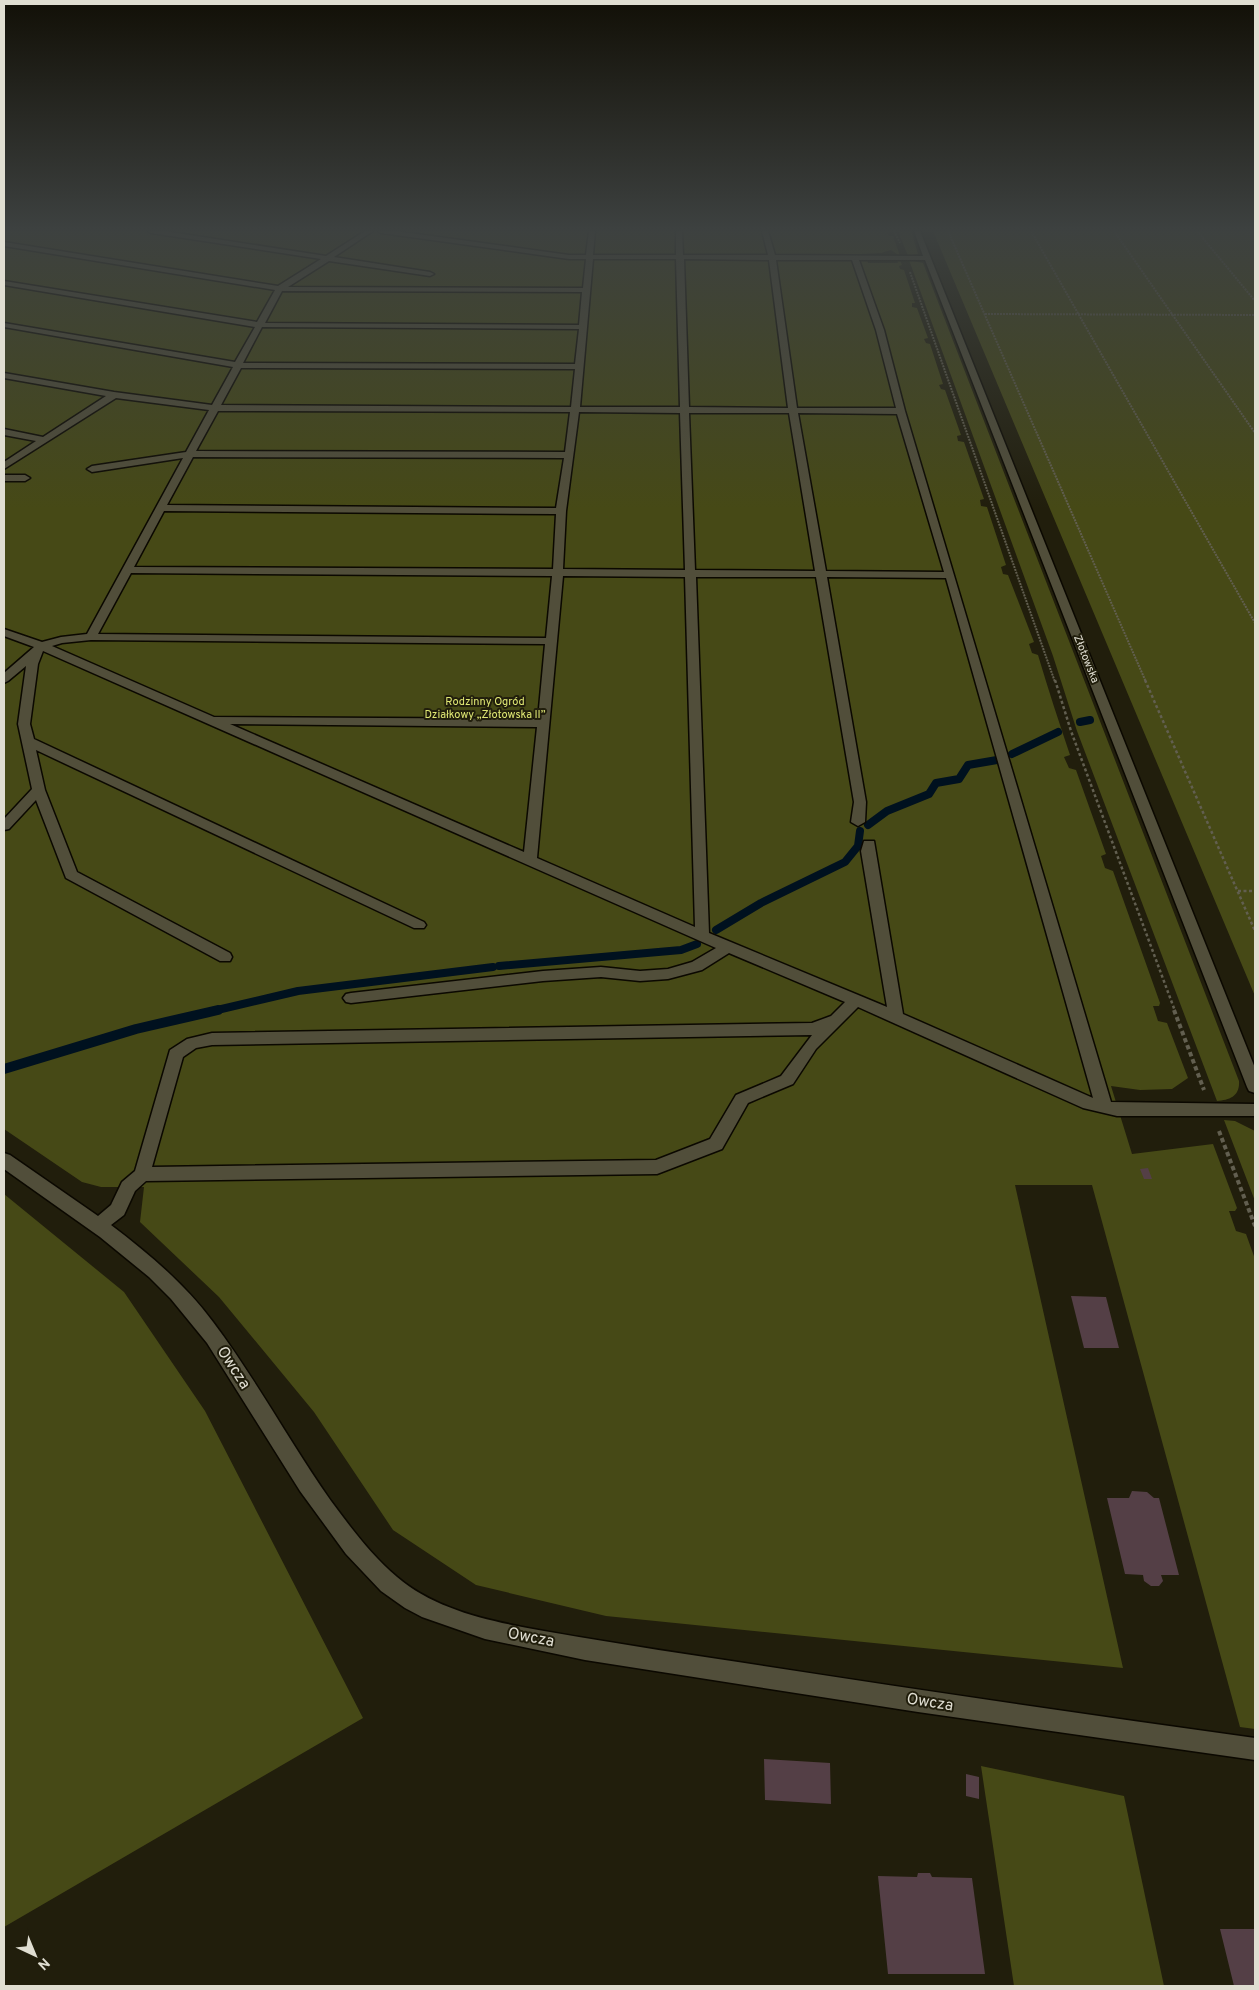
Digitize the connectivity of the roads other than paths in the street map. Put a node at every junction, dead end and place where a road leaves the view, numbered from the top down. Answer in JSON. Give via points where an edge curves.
{"nodes":[{"id":1,"x":253,"y":324,"type":"edge"},
{"id":2,"x":583,"y":324,"type":"edge"},
{"id":3,"x":683,"y":324,"type":"edge"},
{"id":4,"x":781,"y":324,"type":"edge"},
{"id":5,"x":878,"y":324,"type":"edge"},
{"id":6,"x":953,"y":324,"type":"edge"},
{"id":7,"x":4,"y":325,"type":"edge"},
{"id":8,"x":260,"y":325,"type":"junction"},
{"id":9,"x":583,"y":327,"type":"junction"},
{"id":10,"x":238,"y":365,"type":"junction"},
{"id":11,"x":579,"y":367,"type":"junction"},
{"id":12,"x":4,"y":375,"type":"edge"},
{"id":13,"x":114,"y":395,"type":"junction"},
{"id":14,"x":215,"y":408,"type":"junction"},
{"id":15,"x":575,"y":410,"type":"junction"},
{"id":16,"x":686,"y":410,"type":"junction"},
{"id":17,"x":793,"y":410,"type":"junction"},
{"id":18,"x":901,"y":410,"type":"junction"},
{"id":19,"x":4,"y":432,"type":"edge"},
{"id":20,"x":44,"y":440,"type":"junction"},
{"id":21,"x":190,"y":454,"type":"junction"},
{"id":22,"x":569,"y":455,"type":"junction"},
{"id":23,"x":4,"y":466,"type":"edge"},
{"id":24,"x":92,"y":469,"type":"dead end"},
{"id":25,"x":4,"y":478,"type":"edge"},
{"id":26,"x":25,"y":478,"type":"dead end"},
{"id":27,"x":161,"y":508,"type":"junction"},
{"id":28,"x":561,"y":511,"type":"junction"},
{"id":29,"x":127,"y":570,"type":"junction"},
{"id":30,"x":558,"y":573,"type":"junction"},
{"id":31,"x":691,"y":573,"type":"junction"},
{"id":32,"x":822,"y":573,"type":"junction"},
{"id":33,"x":949,"y":575,"type":"junction"},
{"id":34,"x":4,"y":632,"type":"edge"},
{"id":35,"x":91,"y":637,"type":"junction"},
{"id":36,"x":552,"y":641,"type":"junction"},
{"id":37,"x":42,"y":646,"type":"junction"},
{"id":38,"x":4,"y":679,"type":"edge"},
{"id":39,"x":211,"y":720,"type":"junction"},
{"id":40,"x":543,"y":723,"type":"junction"},
{"id":41,"x":30,"y":742,"type":"junction"},
{"id":42,"x":39,"y":790,"type":"junction"},
{"id":43,"x":858,"y":822,"type":"dead end"},
{"id":44,"x":4,"y":826,"type":"edge"},
{"id":45,"x":868,"y":844,"type":"dead end"},
{"id":46,"x":530,"y":860,"type":"junction"},
{"id":47,"x":419,"y":925,"type":"dead end"},
{"id":48,"x":702,"y":936,"type":"junction"},
{"id":49,"x":728,"y":947,"type":"junction"},
{"id":50,"x":225,"y":957,"type":"dead end"},
{"id":51,"x":351,"y":998,"type":"dead end"},
{"id":52,"x":856,"y":1000,"type":"junction"},
{"id":53,"x":896,"y":1016,"type":"junction"},
{"id":54,"x":836,"y":1020,"type":"junction"},
{"id":55,"x":1255,"y":1088,"type":"edge"},
{"id":56,"x":1111,"y":1108,"type":"junction"},
{"id":57,"x":1255,"y":1110,"type":"edge"},
{"id":58,"x":4,"y":1160,"type":"edge"},
{"id":59,"x":142,"y":1174,"type":"junction"},
{"id":60,"x":98,"y":1226,"type":"junction"},
{"id":61,"x":1255,"y":1749,"type":"edge"}],
"edges":[{"from":1,"to":8,"type":"street"},
{"from":2,"to":9,"type":"street"},
{"from":3,"to":16,"type":"street"},
{"from":4,"to":17,"type":"street"},
{"from":5,"to":18,"type":"street"},
{"from":6,"to":55,"type":"street","name":"Złotowska"},
{"from":7,"to":10,"type":"street"},
{"from":8,"to":9,"type":"street"},
{"from":8,"to":10,"type":"street"},
{"from":9,"to":11,"type":"street"},
{"from":10,"to":11,"type":"street"},
{"from":10,"to":14,"type":"street"},
{"from":11,"to":15,"type":"street"},
{"from":12,"to":13,"type":"street"},
{"from":13,"to":14,"type":"street"},
{"from":13,"to":20,"type":"street"},
{"from":14,"to":15,"type":"street"},
{"from":14,"to":21,"type":"street"},
{"from":15,"to":16,"type":"street"},
{"from":15,"to":22,"type":"street"},
{"from":16,"to":17,"type":"street"},
{"from":16,"to":31,"type":"street"},
{"from":17,"to":18,"type":"street"},
{"from":17,"to":32,"type":"street"},
{"from":18,"to":33,"type":"street"},
{"from":19,"to":20,"type":"street"},
{"from":20,"to":23,"type":"street"},
{"from":21,"to":22,"type":"street"},
{"from":21,"to":24,"type":"street"},
{"from":21,"to":27,"type":"street"},
{"from":22,"to":28,"type":"street"},
{"from":25,"to":26,"type":"street"},
{"from":27,"to":28,"type":"street"},
{"from":27,"to":29,"type":"street"},
{"from":28,"to":30,"type":"street"},
{"from":29,"to":30,"type":"street"},
{"from":29,"to":35,"type":"street"},
{"from":30,"to":31,"type":"street"},
{"from":30,"to":36,"type":"street"},
{"from":31,"to":32,"type":"street"},
{"from":31,"to":48,"type":"street"},
{"from":32,"to":33,"type":"street"},
{"from":32,"to":43,"type":"street","via":[[860,802]]},
{"from":33,"to":56,"type":"street"},
{"from":34,"to":37,"type":"street"},
{"from":35,"to":36,"type":"street"},
{"from":35,"to":37,"type":"street"},
{"from":36,"to":40,"type":"street"},
{"from":37,"to":38,"type":"street"},
{"from":37,"to":39,"type":"street"},
{"from":37,"to":41,"type":"street","via":[[32,664],[24,724]]},
{"from":39,"to":40,"type":"street"},
{"from":39,"to":46,"type":"street"},
{"from":40,"to":46,"type":"street"},
{"from":41,"to":42,"type":"street"},
{"from":41,"to":47,"type":"street"},
{"from":42,"to":44,"type":"street"},
{"from":42,"to":50,"type":"street","via":[[71,875]]},
{"from":45,"to":53,"type":"street"},
{"from":46,"to":48,"type":"street"},
{"from":48,"to":49,"type":"street"},
{"from":49,"to":51,"type":"street","via":[[697,966],[668,974],[640,976],[600,972],[543,976]]},
{"from":49,"to":52,"type":"street"},
{"from":52,"to":53,"type":"street"},
{"from":52,"to":54,"type":"street"},
{"from":53,"to":56,"type":"street","via":[[1084,1102]]},
{"from":54,"to":59,"type":"street","via":[[811,1045],[787,1080],[742,1099],[716,1144],[657,1167]]},
{"from":54,"to":59,"type":"street","via":[[813,1029],[212,1039],[192,1043],[176,1054]]},
{"from":56,"to":57,"type":"street"},
{"from":58,"to":60,"type":"street","name":"Owcza"},
{"from":59,"to":60,"type":"street","via":[[128,1187],[118,1210]]},
{"from":60,"to":61,"type":"street","name":"Owcza","via":[[168,1285],[197,1315],[325,1510],[357,1552],[396,1590],[444,1615],[494,1631],[616,1654],[967,1709]]}]}
